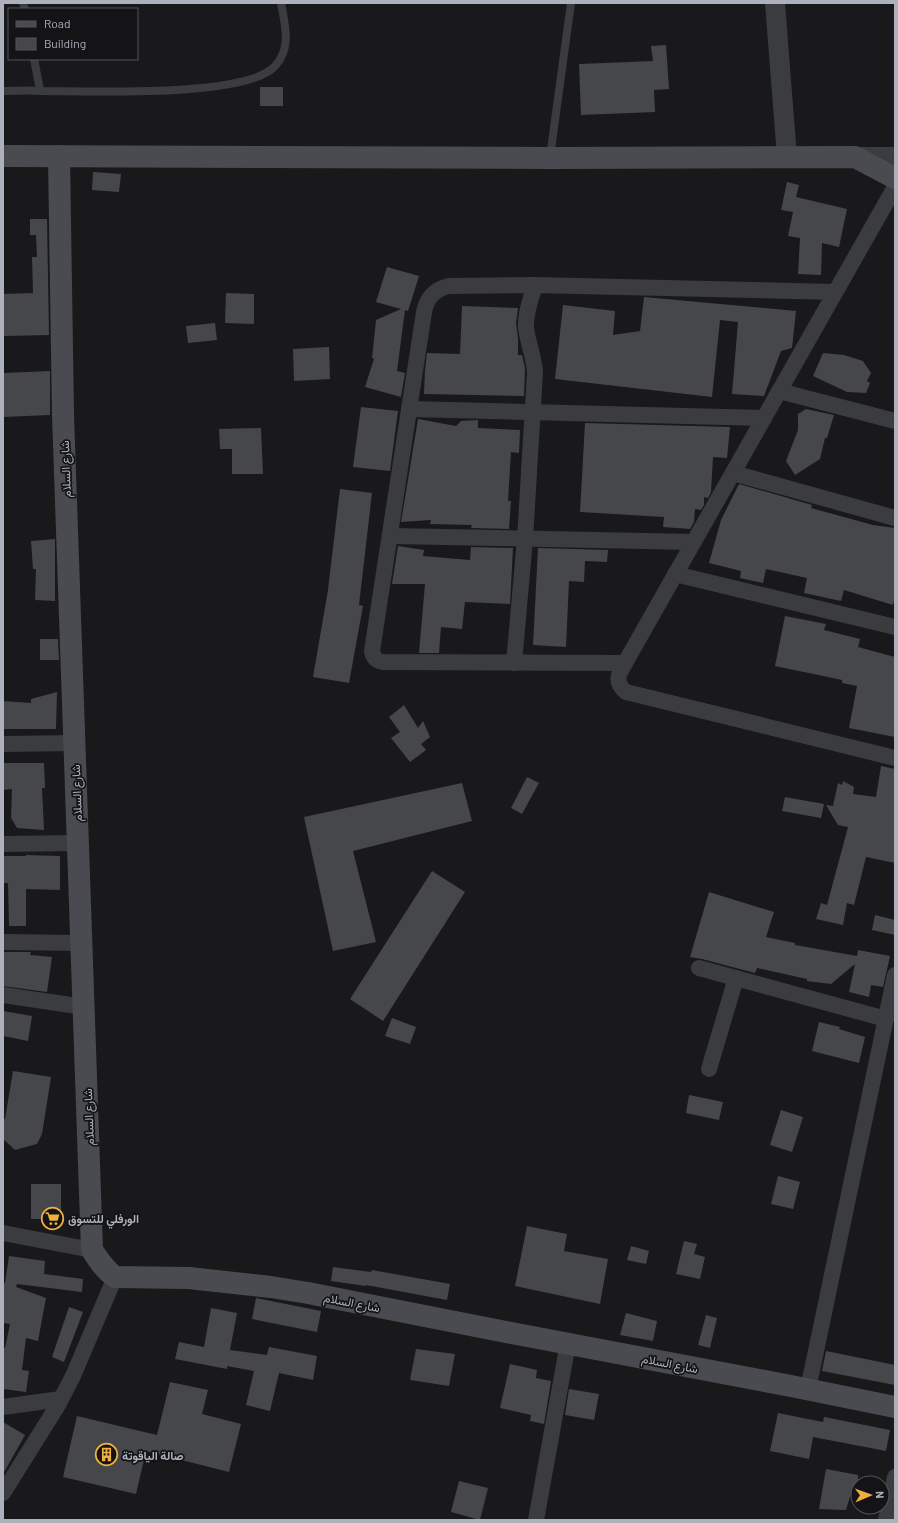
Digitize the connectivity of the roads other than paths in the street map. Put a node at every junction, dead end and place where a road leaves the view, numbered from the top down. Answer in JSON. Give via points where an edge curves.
{"nodes":[{"id":1,"x":281,"y":3,"type":"edge"},
{"id":2,"x":571,"y":3,"type":"edge"},
{"id":3,"x":775,"y":3,"type":"edge"},
{"id":4,"x":34,"y":60,"type":"edge"},
{"id":5,"x":40,"y":90,"type":"junction"},
{"id":6,"x":3,"y":91,"type":"edge"},
{"id":7,"x":3,"y":156,"type":"edge"},
{"id":8,"x":58,"y":156,"type":"junction"},
{"id":9,"x":895,"y":156,"type":"edge"},
{"id":10,"x":787,"y":157,"type":"junction"},
{"id":11,"x":855,"y":157,"type":"junction"},
{"id":12,"x":550,"y":158,"type":"junction"},
{"id":13,"x":895,"y":178,"type":"edge"},
{"id":14,"x":895,"y":187,"type":"edge"},
{"id":15,"x":535,"y":285,"type":"junction"},
{"id":16,"x":835,"y":292,"type":"junction"},
{"id":17,"x":779,"y":391,"type":"junction"},
{"id":18,"x":409,"y":409,"type":"junction"},
{"id":19,"x":532,"y":412,"type":"junction"},
{"id":20,"x":764,"y":418,"type":"junction"},
{"id":21,"x":895,"y":421,"type":"edge"},
{"id":22,"x":733,"y":473,"type":"junction"},
{"id":23,"x":895,"y":518,"type":"edge"},
{"id":24,"x":390,"y":536,"type":"junction"},
{"id":25,"x":524,"y":539,"type":"junction"},
{"id":26,"x":694,"y":542,"type":"junction"},
{"id":27,"x":675,"y":574,"type":"junction"},
{"id":28,"x":895,"y":627,"type":"edge"},
{"id":29,"x":514,"y":662,"type":"junction"},
{"id":30,"x":624,"y":663,"type":"junction"},
{"id":31,"x":75,"y":743,"type":"junction"},
{"id":32,"x":3,"y":744,"type":"edge"},
{"id":33,"x":895,"y":758,"type":"edge"},
{"id":34,"x":78,"y":843,"type":"junction"},
{"id":35,"x":3,"y":844,"type":"edge"},
{"id":36,"x":3,"y":942,"type":"edge"},
{"id":37,"x":82,"y":943,"type":"junction"},
{"id":38,"x":699,"y":968,"type":"dead end"},
{"id":39,"x":895,"y":975,"type":"edge"},
{"id":40,"x":736,"y":978,"type":"junction"},
{"id":41,"x":3,"y":995,"type":"edge"},
{"id":42,"x":84,"y":1006,"type":"junction"},
{"id":43,"x":886,"y":1019,"type":"junction"},
{"id":44,"x":709,"y":1070,"type":"dead end"},
{"id":45,"x":3,"y":1233,"type":"edge"},
{"id":46,"x":92,"y":1250,"type":"junction"},
{"id":47,"x":115,"y":1277,"type":"junction"},
{"id":48,"x":568,"y":1343,"type":"junction"},
{"id":49,"x":808,"y":1389,"type":"junction"},
{"id":50,"x":61,"y":1398,"type":"junction"},
{"id":51,"x":3,"y":1407,"type":"edge"},
{"id":52,"x":895,"y":1407,"type":"edge"},
{"id":53,"x":895,"y":1477,"type":"edge"},
{"id":54,"x":3,"y":1493,"type":"edge"},
{"id":55,"x":536,"y":1520,"type":"edge"},
{"id":56,"x":886,"y":1520,"type":"edge"}],
"edges":[{"from":1,"to":5,"type":"lane","via":[[286,42],[283,53],[270,72],[245,81],[180,90]]},
{"from":2,"to":12,"type":"lane"},
{"from":3,"to":10,"type":"street"},
{"from":4,"to":5,"type":"lane"},
{"from":5,"to":6,"type":"lane"},
{"from":7,"to":8,"type":"main road"},
{"from":8,"to":12,"type":"main road"},
{"from":8,"to":31,"type":"main road","name":"شارع السلام","via":[[63,415]]},
{"from":9,"to":11,"type":"street"},
{"from":10,"to":11,"type":"main road"},
{"from":10,"to":12,"type":"main road"},
{"from":11,"to":13,"type":"main road"},
{"from":14,"to":16,"type":"street"},
{"from":15,"to":16,"type":"street"},
{"from":15,"to":18,"type":"street","via":[[449,286],[432,294],[425,305]]},
{"from":15,"to":19,"type":"street","via":[[526,327],[535,372]]},
{"from":16,"to":17,"type":"street"},
{"from":17,"to":20,"type":"street"},
{"from":17,"to":21,"type":"street"},
{"from":18,"to":19,"type":"street"},
{"from":18,"to":24,"type":"street"},
{"from":19,"to":20,"type":"street"},
{"from":19,"to":25,"type":"street"},
{"from":20,"to":22,"type":"street"},
{"from":22,"to":23,"type":"street"},
{"from":22,"to":26,"type":"street"},
{"from":24,"to":25,"type":"street"},
{"from":24,"to":29,"type":"street","via":[[372,651],[376,660]]},
{"from":25,"to":26,"type":"street"},
{"from":25,"to":29,"type":"street"},
{"from":26,"to":27,"type":"street"},
{"from":27,"to":28,"type":"street"},
{"from":27,"to":30,"type":"street"},
{"from":29,"to":30,"type":"street"},
{"from":30,"to":33,"type":"street","via":[[618,681],[626,692]]},
{"from":31,"to":32,"type":"street"},
{"from":31,"to":34,"type":"main road","name":"شارع السلام"},
{"from":34,"to":35,"type":"street"},
{"from":34,"to":37,"type":"main road","name":"شارع السلام"},
{"from":36,"to":37,"type":"street"},
{"from":37,"to":42,"type":"main road","name":"شارع السلام"},
{"from":38,"to":40,"type":"street"},
{"from":39,"to":43,"type":"street"},
{"from":40,"to":43,"type":"street"},
{"from":40,"to":44,"type":"street"},
{"from":41,"to":42,"type":"street"},
{"from":42,"to":46,"type":"main road","name":"شارع السلام"},
{"from":43,"to":49,"type":"street"},
{"from":45,"to":46,"type":"street"},
{"from":46,"to":47,"type":"main road","via":[[106,1271]]},
{"from":47,"to":48,"type":"main road","name":"شارع السلام","via":[[189,1278],[271,1287]]},
{"from":47,"to":50,"type":"street"},
{"from":48,"to":49,"type":"main road","name":"شارع السلام"},
{"from":48,"to":55,"type":"street"},
{"from":49,"to":52,"type":"main road","name":"شارع السلام"},
{"from":50,"to":51,"type":"street"},
{"from":50,"to":54,"type":"street"},
{"from":53,"to":56,"type":"street"}]}
